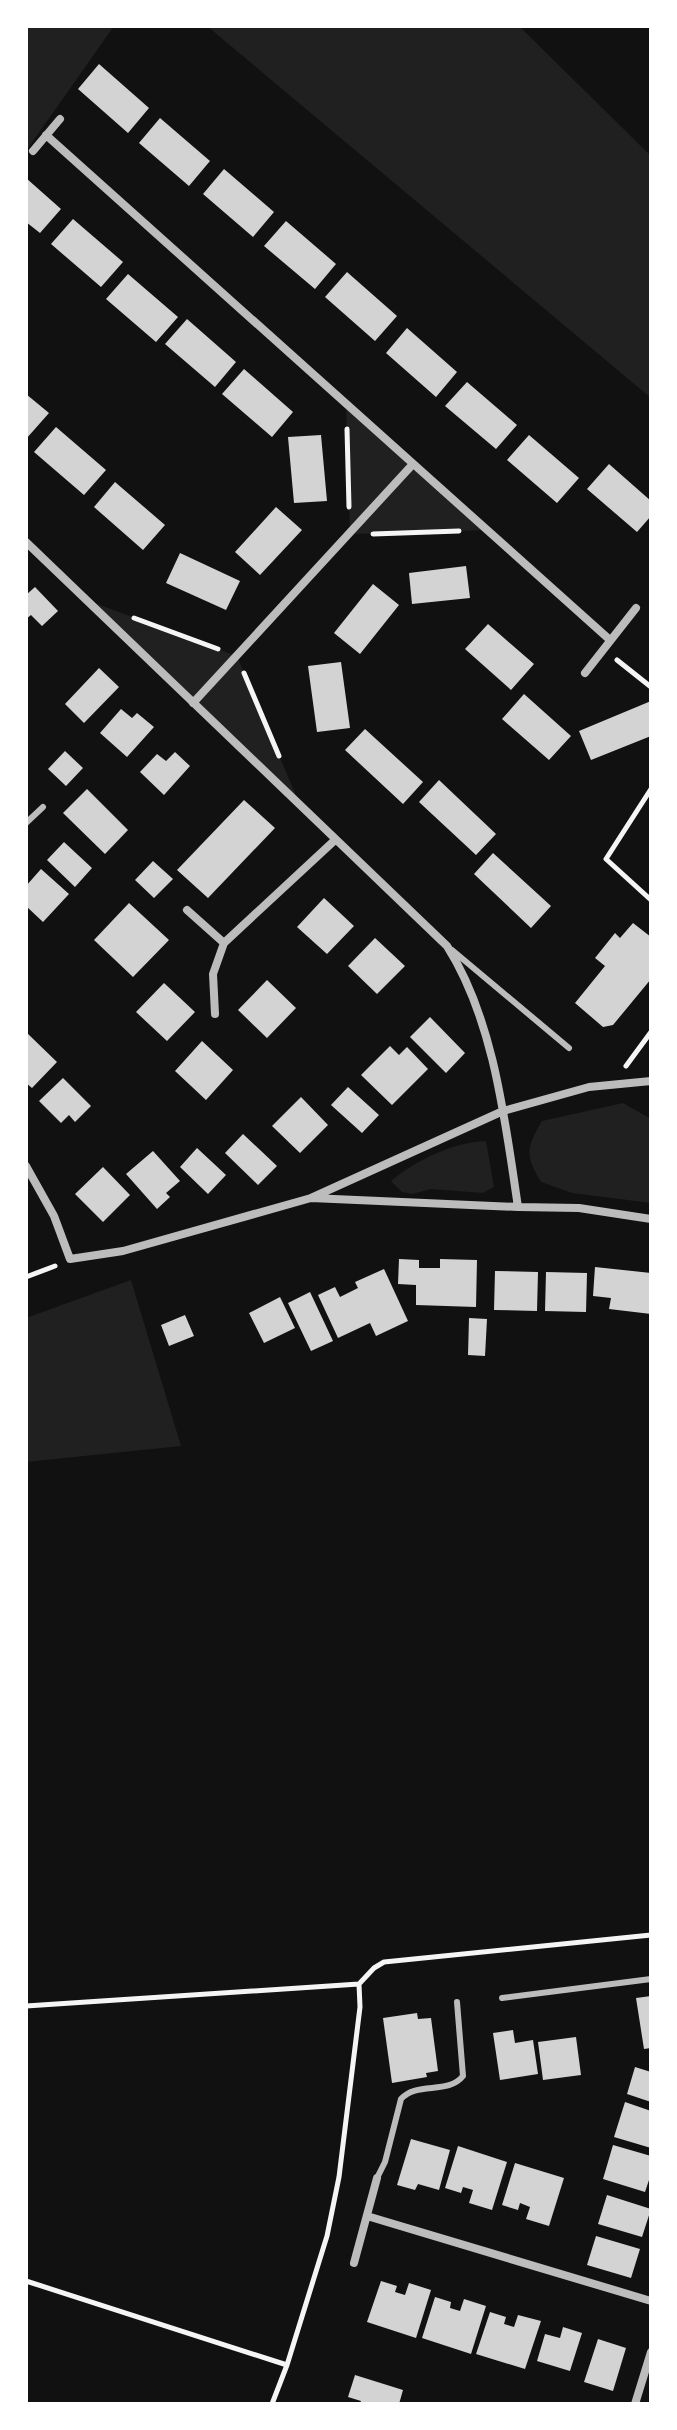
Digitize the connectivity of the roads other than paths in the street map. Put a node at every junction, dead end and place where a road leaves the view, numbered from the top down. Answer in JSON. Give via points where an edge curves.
{"nodes":[{"id":1,"x":60,"y":119,"type":"dead end"},
{"id":2,"x":46,"y":135,"type":"junction"},
{"id":3,"x":33,"y":151,"type":"dead end"},
{"id":4,"x":413,"y":464,"type":"junction"},
{"id":5,"x":26,"y":542,"type":"edge"},
{"id":6,"x":636,"y":608,"type":"dead end"},
{"id":7,"x":610,"y":640,"type":"junction"},
{"id":8,"x":585,"y":673,"type":"dead end"},
{"id":9,"x":193,"y":703,"type":"junction"},
{"id":10,"x":43,"y":807,"type":"dead end"},
{"id":11,"x":26,"y":823,"type":"edge"},
{"id":12,"x":335,"y":840,"type":"junction"},
{"id":13,"x":187,"y":910,"type":"dead end"},
{"id":14,"x":224,"y":943,"type":"junction"},
{"id":15,"x":447,"y":946,"type":"junction"},
{"id":16,"x":215,"y":1014,"type":"dead end"},
{"id":17,"x":569,"y":1048,"type":"dead end"},
{"id":18,"x":651,"y":1081,"type":"edge"},
{"id":19,"x":503,"y":1111,"type":"junction"},
{"id":20,"x":26,"y":1166,"type":"edge"},
{"id":21,"x":311,"y":1198,"type":"junction"},
{"id":22,"x":518,"y":1207,"type":"junction"},
{"id":23,"x":651,"y":1219,"type":"edge"},
{"id":24,"x":651,"y":1979,"type":"edge"},
{"id":25,"x":502,"y":1998,"type":"dead end"},
{"id":26,"x":457,"y":2002,"type":"dead end"},
{"id":27,"x":377,"y":2178,"type":"joint"},
{"id":28,"x":367,"y":2216,"type":"junction"},
{"id":29,"x":354,"y":2263,"type":"dead end"},
{"id":30,"x":651,"y":2301,"type":"edge"},
{"id":31,"x":651,"y":2352,"type":"edge"},
{"id":32,"x":635,"y":2404,"type":"edge"}],
"edges":[{"from":1,"to":2,"type":"street"},
{"from":2,"to":3,"type":"street"},
{"from":2,"to":4,"type":"street"},
{"from":4,"to":7,"type":"street"},
{"from":4,"to":9,"type":"street"},
{"from":5,"to":9,"type":"street"},
{"from":6,"to":7,"type":"street"},
{"from":7,"to":8,"type":"street"},
{"from":9,"to":12,"type":"street"},
{"from":10,"to":11,"type":"lane"},
{"from":12,"to":14,"type":"street"},
{"from":12,"to":15,"type":"street"},
{"from":13,"to":14,"type":"street"},
{"from":14,"to":16,"type":"street","via":[[213,974]]},
{"from":15,"to":17,"type":"lane"},
{"from":15,"to":19,"type":"street","via":[[464,973],[479,1017]]},
{"from":18,"to":19,"type":"street","via":[[589,1087]]},
{"from":19,"to":21,"type":"street"},
{"from":19,"to":22,"type":"street"},
{"from":20,"to":21,"type":"street","via":[[70,1259],[123,1251]]},
{"from":21,"to":22,"type":"street"},
{"from":22,"to":23,"type":"street","via":[[579,1208]]},
{"from":24,"to":25,"type":"lane"},
{"from":26,"to":27,"type":"lane","via":[[463,2076],[401,2099]]},
{"from":27,"to":28,"type":"street"},
{"from":28,"to":29,"type":"street"},
{"from":28,"to":30,"type":"street"},
{"from":31,"to":32,"type":"street"}]}
